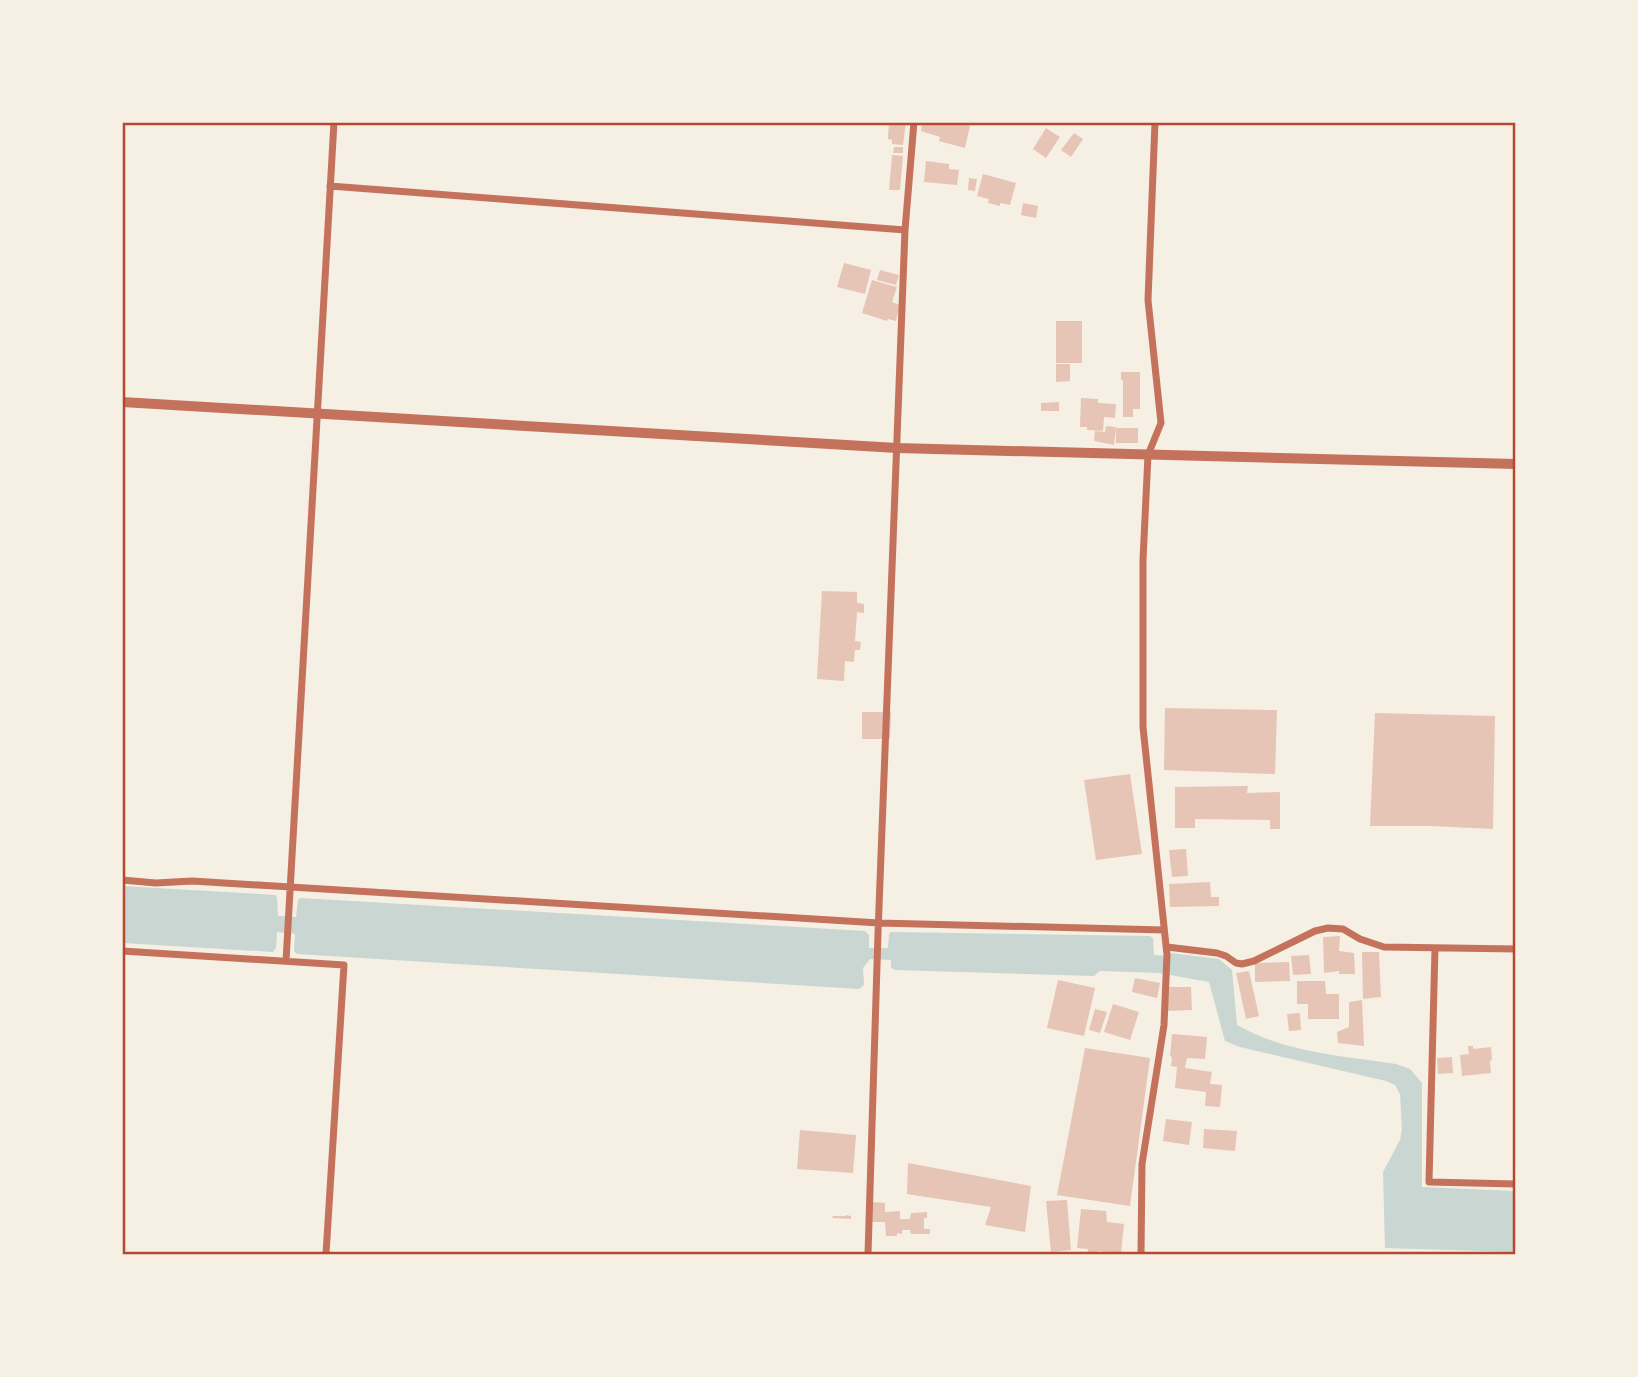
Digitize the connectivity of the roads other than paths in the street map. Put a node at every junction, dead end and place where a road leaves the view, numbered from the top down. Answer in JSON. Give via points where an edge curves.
{"nodes":[{"id":1,"x":334,"y":122,"type":"edge"},
{"id":2,"x":914,"y":122,"type":"edge"},
{"id":3,"x":1155,"y":122,"type":"edge"},
{"id":4,"x":330,"y":186,"type":"junction"},
{"id":5,"x":905,"y":230,"type":"junction"},
{"id":6,"x":122,"y":402,"type":"edge"},
{"id":7,"x":318,"y":414,"type":"junction"},
{"id":8,"x":897,"y":448,"type":"junction"},
{"id":9,"x":1148,"y":455,"type":"junction"},
{"id":10,"x":1516,"y":464,"type":"edge"},
{"id":11,"x":122,"y":880,"type":"edge"},
{"id":12,"x":289,"y":892,"type":"junction"},
{"id":13,"x":879,"y":923,"type":"junction"},
{"id":14,"x":1164,"y":930,"type":"junction"},
{"id":15,"x":1167,"y":947,"type":"junction"},
{"id":16,"x":1435,"y":947,"type":"junction"},
{"id":17,"x":1516,"y":949,"type":"edge"},
{"id":18,"x":122,"y":951,"type":"edge"},
{"id":19,"x":286,"y":961,"type":"junction"},
{"id":20,"x":1516,"y":1184,"type":"edge"},
{"id":21,"x":326,"y":1255,"type":"edge"},
{"id":22,"x":869,"y":1255,"type":"edge"},
{"id":23,"x":1141,"y":1255,"type":"edge"}],
"edges":[{"from":1,"to":4,"type":"street"},
{"from":2,"to":5,"type":"street"},
{"from":3,"to":9,"type":"street","via":[[1148,300],[1161,423]]},
{"from":4,"to":5,"type":"street"},
{"from":4,"to":7,"type":"street"},
{"from":5,"to":8,"type":"street"},
{"from":6,"to":7,"type":"street"},
{"from":7,"to":8,"type":"street"},
{"from":7,"to":12,"type":"street"},
{"from":8,"to":9,"type":"street"},
{"from":8,"to":13,"type":"street"},
{"from":9,"to":10,"type":"street"},
{"from":9,"to":14,"type":"street","via":[[1143,727]]},
{"from":11,"to":12,"type":"street","via":[[192,881]]},
{"from":12,"to":13,"type":"street"},
{"from":12,"to":19,"type":"street"},
{"from":13,"to":14,"type":"street"},
{"from":13,"to":22,"type":"street"},
{"from":14,"to":15,"type":"street"},
{"from":15,"to":16,"type":"street","via":[[1217,953],[1242,964],[1328,928],[1343,929],[1384,947]]},
{"from":15,"to":23,"type":"street","via":[[1164,1026],[1142,1164]]},
{"from":16,"to":17,"type":"street"},
{"from":16,"to":20,"type":"street","via":[[1429,1182]]},
{"from":18,"to":19,"type":"street"},
{"from":19,"to":21,"type":"street","via":[[344,965]]}]}
